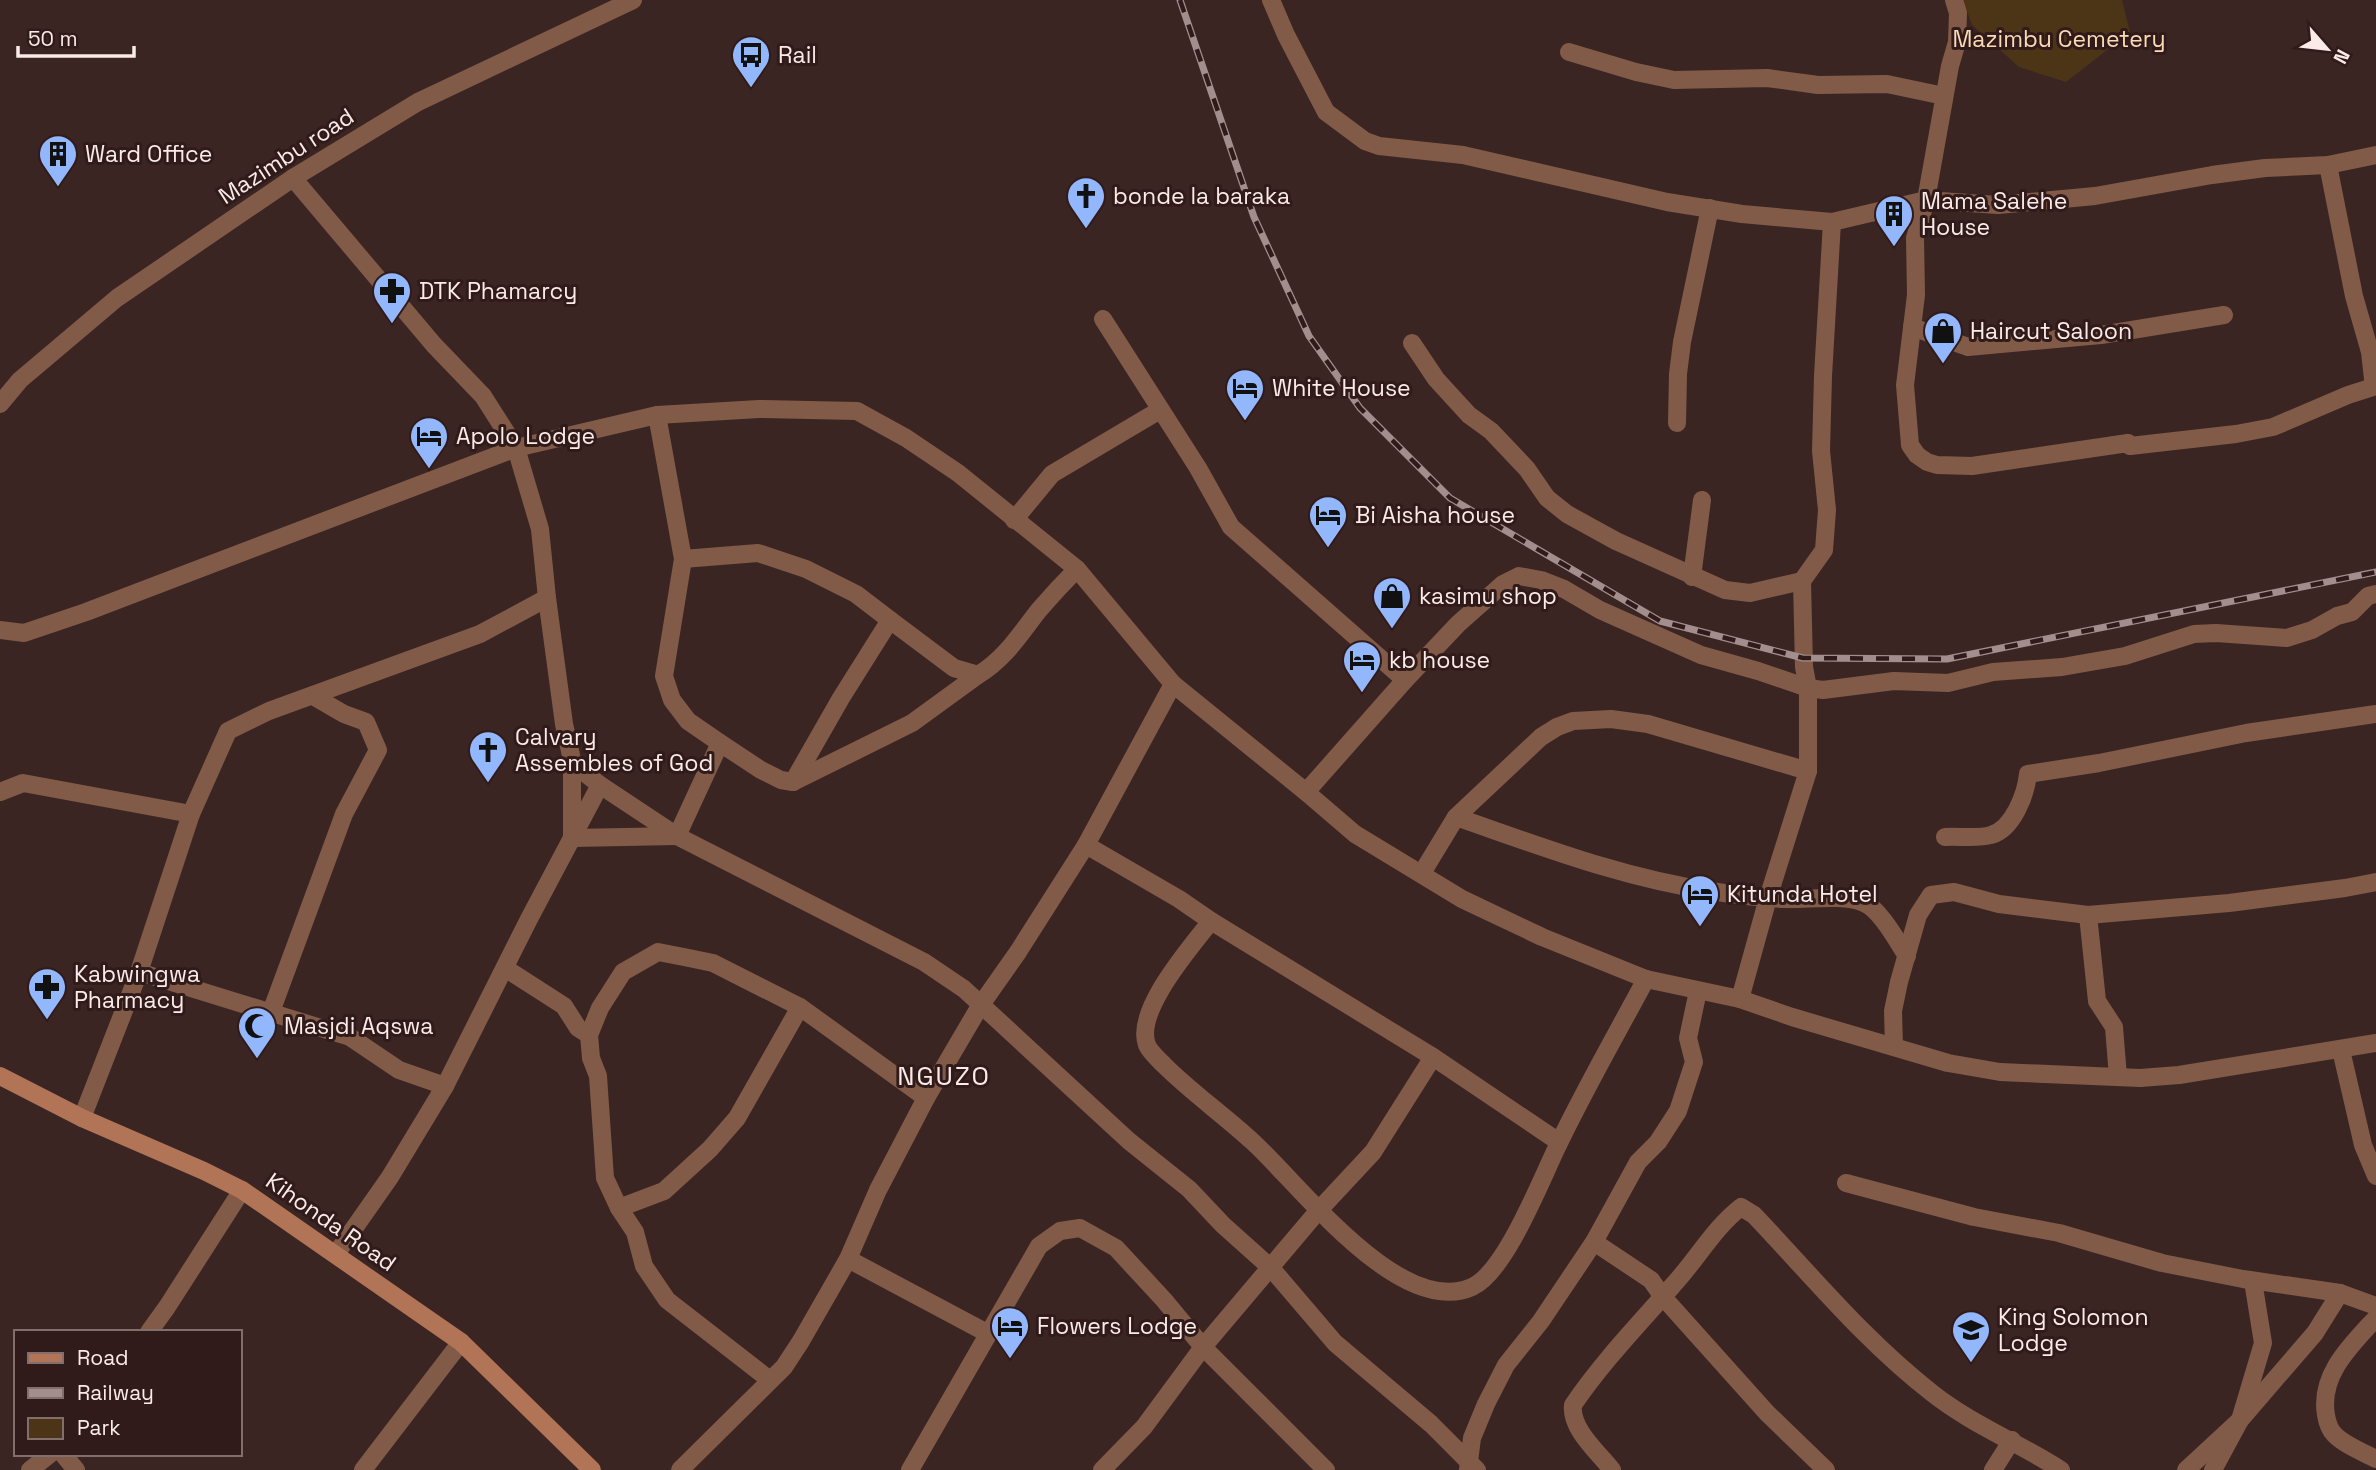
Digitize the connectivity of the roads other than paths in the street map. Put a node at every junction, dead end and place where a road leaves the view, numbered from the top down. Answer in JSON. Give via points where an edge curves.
{"nodes":[{"id":1,"x":633,"y":0,"type":"edge"},
{"id":2,"x":1270,"y":0,"type":"edge"},
{"id":3,"x":1954,"y":0,"type":"edge"},
{"id":4,"x":1569,"y":52,"type":"dead end"},
{"id":5,"x":1944,"y":96,"type":"junction"},
{"id":6,"x":2376,"y":155,"type":"edge"},
{"id":7,"x":2328,"y":165,"type":"junction"},
{"id":8,"x":293,"y":178,"type":"junction"},
{"id":9,"x":1926,"y":200,"type":"junction"},
{"id":10,"x":1710,"y":208,"type":"junction"},
{"id":11,"x":1832,"y":222,"type":"junction"},
{"id":12,"x":2224,"y":315,"type":"dead end"},
{"id":13,"x":1103,"y":319,"type":"dead end"},
{"id":14,"x":1912,"y":327,"type":"junction"},
{"id":15,"x":1412,"y":343,"type":"dead end"},
{"id":16,"x":2376,"y":384,"type":"edge"},
{"id":17,"x":0,"y":404,"type":"edge"},
{"id":18,"x":1160,"y":410,"type":"junction"},
{"id":19,"x":657,"y":415,"type":"junction"},
{"id":20,"x":1677,"y":423,"type":"dead end"},
{"id":21,"x":516,"y":449,"type":"junction"},
{"id":22,"x":1702,"y":500,"type":"dead end"},
{"id":23,"x":1014,"y":520,"type":"junction"},
{"id":24,"x":683,"y":559,"type":"junction"},
{"id":25,"x":1077,"y":569,"type":"junction"},
{"id":26,"x":1692,"y":577,"type":"junction"},
{"id":27,"x":1802,"y":581,"type":"junction"},
{"id":28,"x":2376,"y":594,"type":"edge"},
{"id":29,"x":547,"y":598,"type":"junction"},
{"id":30,"x":890,"y":620,"type":"junction"},
{"id":31,"x":0,"y":630,"type":"edge"},
{"id":32,"x":978,"y":675,"type":"junction"},
{"id":33,"x":1405,"y":680,"type":"junction"},
{"id":34,"x":1173,"y":684,"type":"junction"},
{"id":35,"x":1808,"y":688,"type":"junction"},
{"id":36,"x":313,"y":696,"type":"junction"},
{"id":37,"x":2376,"y":714,"type":"edge"},
{"id":38,"x":720,"y":743,"type":"junction"},
{"id":39,"x":572,"y":760,"type":"junction"},
{"id":40,"x":1808,"y":771,"type":"junction"},
{"id":41,"x":793,"y":782,"type":"junction"},
{"id":42,"x":600,"y":785,"type":"junction"},
{"id":43,"x":0,"y":792,"type":"edge"},
{"id":44,"x":1306,"y":792,"type":"junction"},
{"id":45,"x":191,"y":814,"type":"junction"},
{"id":46,"x":1456,"y":817,"type":"junction"},
{"id":47,"x":677,"y":836,"type":"junction"},
{"id":48,"x":1945,"y":837,"type":"dead end"},
{"id":49,"x":572,"y":838,"type":"junction"},
{"id":50,"x":1086,"y":845,"type":"junction"},
{"id":51,"x":1422,"y":873,"type":"junction"},
{"id":52,"x":2376,"y":882,"type":"edge"},
{"id":53,"x":1768,"y":898,"type":"junction"},
{"id":54,"x":2088,"y":915,"type":"junction"},
{"id":55,"x":1211,"y":921,"type":"junction"},
{"id":56,"x":1907,"y":956,"type":"junction"},
{"id":57,"x":505,"y":968,"type":"junction"},
{"id":58,"x":139,"y":972,"type":"junction"},
{"id":59,"x":1646,"y":979,"type":"junction"},
{"id":60,"x":1698,"y":991,"type":"junction"},
{"id":61,"x":1740,"y":999,"type":"junction"},
{"id":62,"x":980,"y":1006,"type":"junction"},
{"id":63,"x":800,"y":1007,"type":"junction"},
{"id":64,"x":271,"y":1012,"type":"junction"},
{"id":65,"x":589,"y":1035,"type":"junction"},
{"id":66,"x":2376,"y":1043,"type":"edge"},
{"id":67,"x":1894,"y":1047,"type":"junction"},
{"id":68,"x":2341,"y":1050,"type":"junction"},
{"id":69,"x":1433,"y":1057,"type":"junction"},
{"id":70,"x":0,"y":1076,"type":"edge"},
{"id":71,"x":2118,"y":1077,"type":"junction"},
{"id":72,"x":445,"y":1086,"type":"junction"},
{"id":73,"x":926,"y":1098,"type":"junction"},
{"id":74,"x":82,"y":1118,"type":"junction"},
{"id":75,"x":1559,"y":1142,"type":"junction"},
{"id":76,"x":2376,"y":1176,"type":"edge"},
{"id":77,"x":1846,"y":1182,"type":"dead end"},
{"id":78,"x":242,"y":1190,"type":"junction"},
{"id":79,"x":619,"y":1208,"type":"junction"},
{"id":80,"x":1318,"y":1211,"type":"junction"},
{"id":81,"x":1594,"y":1242,"type":"junction"},
{"id":82,"x":336,"y":1254,"type":"junction"},
{"id":83,"x":848,"y":1259,"type":"junction"},
{"id":84,"x":1271,"y":1268,"type":"junction"},
{"id":85,"x":2253,"y":1281,"type":"junction"},
{"id":86,"x":2340,"y":1293,"type":"junction"},
{"id":87,"x":1662,"y":1297,"type":"junction"},
{"id":88,"x":2376,"y":1306,"type":"edge"},
{"id":89,"x":2376,"y":1318,"type":"edge"},
{"id":90,"x":150,"y":1330,"type":"edge"},
{"id":91,"x":987,"y":1333,"type":"junction"},
{"id":92,"x":461,"y":1342,"type":"junction"},
{"id":93,"x":1203,"y":1347,"type":"junction"},
{"id":94,"x":770,"y":1380,"type":"junction"},
{"id":95,"x":2241,"y":1420,"type":"junction"},
{"id":96,"x":2012,"y":1440,"type":"junction"},
{"id":97,"x":48,"y":1456,"type":"edge"},
{"id":98,"x":65,"y":1456,"type":"edge"},
{"id":99,"x":2376,"y":1459,"type":"edge"},
{"id":100,"x":1472,"y":1468,"type":"edge"},
{"id":101,"x":30,"y":1470,"type":"edge"},
{"id":102,"x":76,"y":1470,"type":"edge"},
{"id":103,"x":363,"y":1470,"type":"edge"},
{"id":104,"x":592,"y":1470,"type":"edge"},
{"id":105,"x":680,"y":1470,"type":"edge"},
{"id":106,"x":910,"y":1470,"type":"edge"},
{"id":107,"x":1102,"y":1470,"type":"edge"},
{"id":108,"x":1326,"y":1470,"type":"edge"},
{"id":109,"x":1612,"y":1470,"type":"edge"},
{"id":110,"x":1826,"y":1470,"type":"edge"},
{"id":111,"x":1993,"y":1470,"type":"edge"},
{"id":112,"x":2061,"y":1470,"type":"edge"},
{"id":113,"x":2186,"y":1470,"type":"edge"},
{"id":114,"x":2213,"y":1470,"type":"edge"}],
"edges":[{"from":1,"to":8,"type":"street","name":"Mazimbu road","via":[[418,102]]},
{"from":2,"to":10,"type":"street","via":[[1326,112],[1365,141],[1463,155]]},
{"from":3,"to":5,"type":"street","via":[[1957,42]]},
{"from":4,"to":5,"type":"street","via":[[1674,80],[1767,78],[1818,85],[1886,84]]},
{"from":5,"to":9,"type":"street"},
{"from":6,"to":7,"type":"street"},
{"from":7,"to":9,"type":"street","via":[[2265,167],[2095,196],[1998,205]]},
{"from":7,"to":16,"type":"street"},
{"from":8,"to":17,"type":"street","name":"Mazimbu road","via":[[117,298],[20,380]]},
{"from":8,"to":21,"type":"street","via":[[483,396]]},
{"from":9,"to":11,"type":"street"},
{"from":9,"to":14,"type":"street","via":[[1915,238]]},
{"from":10,"to":11,"type":"street"},
{"from":10,"to":20,"type":"street","via":[[1682,342]]},
{"from":11,"to":27,"type":"street","via":[[1821,451],[1827,510],[1824,550]]},
{"from":12,"to":14,"type":"street","via":[[2101,335],[1968,347]]},
{"from":13,"to":18,"type":"street"},
{"from":14,"to":16,"type":"street","via":[[1905,385],[1908,435],[1917,455],[1937,465],[1972,466],[2128,443],[2236,434],[2273,427]]},
{"from":15,"to":26,"type":"street","via":[[1436,379],[1469,415],[1491,430],[1547,498],[1616,541]]},
{"from":18,"to":23,"type":"street","via":[[1052,474]]},
{"from":18,"to":33,"type":"street","via":[[1231,527]]},
{"from":19,"to":21,"type":"street"},
{"from":19,"to":23,"type":"street","via":[[760,409],[857,411],[958,473]]},
{"from":19,"to":24,"type":"street"},
{"from":21,"to":29,"type":"street","via":[[540,530]]},
{"from":21,"to":31,"type":"street","via":[[86,612],[24,633]]},
{"from":22,"to":26,"type":"street"},
{"from":23,"to":25,"type":"street"},
{"from":24,"to":30,"type":"street","via":[[758,554],[806,569],[856,594]]},
{"from":24,"to":38,"type":"street","via":[[664,676],[672,700],[688,721]]},
{"from":25,"to":32,"type":"street","via":[[1013,644]]},
{"from":25,"to":34,"type":"street"},
{"from":26,"to":27,"type":"street","via":[[1725,590],[1750,593]]},
{"from":27,"to":35,"type":"street"},
{"from":28,"to":35,"type":"street","via":[[2352,612],[2287,638],[2194,634],[2125,656],[2062,667],[1993,672],[1948,682]]},
{"from":29,"to":36,"type":"street","via":[[480,634]]},
{"from":29,"to":39,"type":"street"},
{"from":30,"to":32,"type":"street","via":[[954,668]]},
{"from":30,"to":41,"type":"street"},
{"from":32,"to":41,"type":"street","via":[[912,723]]},
{"from":33,"to":35,"type":"street","via":[[1483,601],[1519,576],[1564,589],[1701,655]]},
{"from":33,"to":44,"type":"street"},
{"from":34,"to":44,"type":"street"},
{"from":34,"to":50,"type":"street"},
{"from":35,"to":40,"type":"street"},
{"from":36,"to":45,"type":"street","via":[[228,731]]},
{"from":36,"to":64,"type":"street","via":[[366,722],[378,750],[344,814]]},
{"from":37,"to":48,"type":"street","via":[[2028,774],[2026,791],[2012,819],[1993,835]]},
{"from":38,"to":41,"type":"street","via":[[761,770]]},
{"from":38,"to":47,"type":"street"},
{"from":39,"to":42,"type":"street"},
{"from":39,"to":49,"type":"street"},
{"from":40,"to":46,"type":"street","via":[[1648,724],[1611,719],[1573,721],[1541,737]]},
{"from":40,"to":53,"type":"street"},
{"from":42,"to":47,"type":"street"},
{"from":42,"to":49,"type":"street"},
{"from":43,"to":45,"type":"street","via":[[23,783]]},
{"from":44,"to":51,"type":"street","via":[[1355,834]]},
{"from":45,"to":58,"type":"street"},
{"from":46,"to":51,"type":"street"},
{"from":46,"to":53,"type":"street","via":[[1614,872]]},
{"from":47,"to":49,"type":"street"},
{"from":47,"to":62,"type":"street","via":[[923,962],[964,989]]},
{"from":49,"to":57,"type":"street"},
{"from":50,"to":55,"type":"street"},
{"from":50,"to":62,"type":"street"},
{"from":51,"to":59,"type":"street","via":[[1462,899],[1542,937]]},
{"from":52,"to":54,"type":"street","via":[[2229,903]]},
{"from":53,"to":56,"type":"street","via":[[1866,903]]},
{"from":53,"to":61,"type":"street"},
{"from":54,"to":56,"type":"street","via":[[1999,904],[1954,892],[1931,895],[1918,915]]},
{"from":54,"to":71,"type":"street","via":[[2097,1001],[2114,1027]]},
{"from":55,"to":69,"type":"street"},
{"from":55,"to":80,"type":"street","via":[[1150,1012],[1147,1046],[1178,1080],[1253,1142]]},
{"from":56,"to":67,"type":"street","via":[[1893,1011]]},
{"from":57,"to":65,"type":"street","via":[[564,1006],[578,1028]]},
{"from":57,"to":72,"type":"street"},
{"from":58,"to":64,"type":"street"},
{"from":58,"to":74,"type":"street"},
{"from":59,"to":60,"type":"street"},
{"from":59,"to":75,"type":"street"},
{"from":60,"to":61,"type":"street"},
{"from":60,"to":81,"type":"street","via":[[1688,1038],[1694,1062],[1678,1111],[1638,1163]]},
{"from":61,"to":67,"type":"street"},
{"from":62,"to":73,"type":"street"},
{"from":62,"to":84,"type":"street","via":[[1189,1189]]},
{"from":63,"to":65,"type":"street","via":[[713,963],[658,952],[623,972]]},
{"from":63,"to":73,"type":"street"},
{"from":63,"to":79,"type":"street","via":[[737,1118],[710,1149],[664,1191]]},
{"from":64,"to":72,"type":"street","via":[[350,1037],[399,1070]]},
{"from":65,"to":79,"type":"street","via":[[598,1076],[605,1178]]},
{"from":66,"to":68,"type":"street"},
{"from":67,"to":71,"type":"street","via":[[2000,1072]]},
{"from":68,"to":71,"type":"street","via":[[2179,1074]]},
{"from":68,"to":76,"type":"street","via":[[2363,1144]]},
{"from":69,"to":75,"type":"street"},
{"from":69,"to":80,"type":"street","via":[[1373,1152]]},
{"from":70,"to":74,"type":"street","name":"Kihonda Road"},
{"from":72,"to":82,"type":"street"},
{"from":73,"to":83,"type":"street"},
{"from":74,"to":78,"type":"street","name":"Kihonda Road"},
{"from":75,"to":80,"type":"street","via":[[1494,1269],[1473,1286],[1452,1291],[1421,1288],[1374,1260]]},
{"from":77,"to":85,"type":"street","via":[[2162,1263]]},
{"from":78,"to":82,"type":"street","name":"Kihonda Road"},
{"from":78,"to":90,"type":"street"},
{"from":79,"to":94,"type":"street","via":[[635,1232],[644,1266],[667,1300]]},
{"from":80,"to":84,"type":"street"},
{"from":81,"to":87,"type":"street","via":[[1651,1280]]},
{"from":81,"to":100,"type":"street","via":[[1506,1365],[1472,1438]]},
{"from":82,"to":92,"type":"street","name":"Kihonda Road"},
{"from":83,"to":91,"type":"street"},
{"from":83,"to":94,"type":"street","via":[[801,1341]]},
{"from":84,"to":93,"type":"street"},
{"from":84,"to":100,"type":"street","via":[[1335,1343],[1431,1424]]},
{"from":85,"to":86,"type":"street"},
{"from":85,"to":95,"type":"street","via":[[2263,1343]]},
{"from":86,"to":88,"type":"street"},
{"from":86,"to":95,"type":"street","via":[[2315,1333]]},
{"from":87,"to":96,"type":"street","via":[[1724,1220],[1741,1207],[1897,1364],[1934,1395]]},
{"from":87,"to":109,"type":"street","via":[[1573,1405],[1578,1428]]},
{"from":87,"to":110,"type":"street","via":[[1767,1413]]},
{"from":89,"to":99,"type":"street","via":[[2336,1367],[2324,1406],[2333,1434]]},
{"from":91,"to":93,"type":"street","via":[[1039,1246],[1060,1231],[1080,1228],[1116,1248]]},
{"from":91,"to":106,"type":"street"},
{"from":92,"to":103,"type":"street"},
{"from":92,"to":104,"type":"street","name":"Kihonda Road"},
{"from":93,"to":107,"type":"street","via":[[1144,1427]]},
{"from":93,"to":108,"type":"street"},
{"from":94,"to":105,"type":"street"},
{"from":95,"to":113,"type":"street"},
{"from":95,"to":114,"type":"street"},
{"from":96,"to":111,"type":"street"},
{"from":96,"to":112,"type":"street"},
{"from":97,"to":101,"type":"street"},
{"from":98,"to":102,"type":"street"}]}
